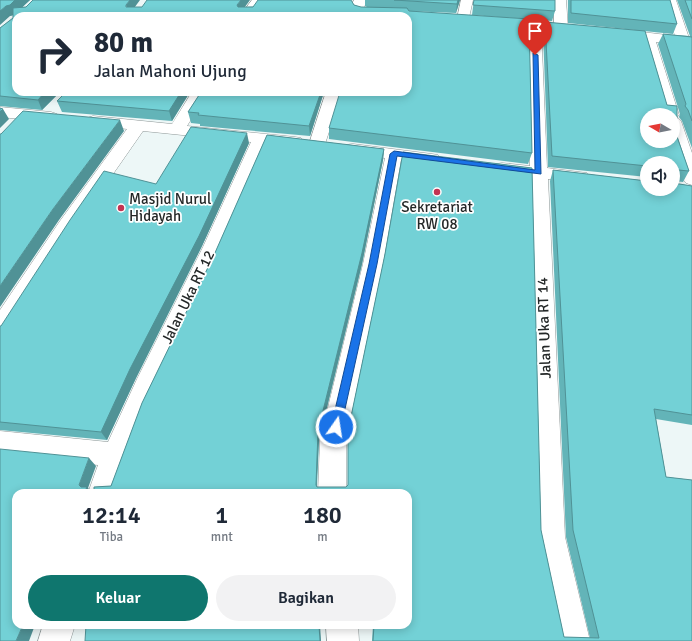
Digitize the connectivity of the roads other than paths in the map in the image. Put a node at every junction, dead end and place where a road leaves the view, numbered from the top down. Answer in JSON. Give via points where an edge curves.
{"nodes":[{"id":1,"x":258,"y":0,"type":"edge"},
{"id":2,"x":360,"y":0,"type":"edge"},
{"id":3,"x":467,"y":0,"type":"edge"},
{"id":4,"x":560,"y":0,"type":"edge"},
{"id":5,"x":670,"y":0,"type":"edge"},
{"id":6,"x":249,"y":12,"type":"edge"},
{"id":7,"x":361,"y":12,"type":"edge"},
{"id":8,"x":448,"y":18,"type":"edge"},
{"id":9,"x":463,"y":19,"type":"junction"},
{"id":10,"x":479,"y":20,"type":"edge"},
{"id":11,"x":518,"y":24,"type":"edge"},
{"id":12,"x":534,"y":25,"type":"junction"},
{"id":13,"x":561,"y":28,"type":"junction"},
{"id":14,"x":575,"y":29,"type":"edge"},
{"id":15,"x":604,"y":32,"type":"edge"},
{"id":16,"x":648,"y":37,"type":"junction"},
{"id":17,"x":688,"y":42,"type":"edge"},
{"id":18,"x":198,"y":96,"type":"edge"},
{"id":19,"x":334,"y":96,"type":"edge"},
{"id":20,"x":669,"y":108,"type":"edge"},
{"id":21,"x":0,"y":112,"type":"edge"},
{"id":22,"x":24,"y":114,"type":"junction"},
{"id":23,"x":138,"y":126,"type":"junction"},
{"id":24,"x":10,"y":129,"type":"edge"},
{"id":25,"x":177,"y":129,"type":"junction"},
{"id":26,"x":261,"y":139,"type":"junction"},
{"id":27,"x":330,"y":146,"type":"junction"},
{"id":28,"x":679,"y":148,"type":"edge"},
{"id":29,"x":394,"y":154,"type":"junction"},
{"id":30,"x":447,"y":162,"type":"edge"},
{"id":31,"x":486,"y":166,"type":"edge"},
{"id":32,"x":539,"y":172,"type":"junction"},
{"id":33,"x":593,"y":179,"type":"edge"},
{"id":34,"x":688,"y":186,"type":"edge"},
{"id":35,"x":0,"y":329,"type":"edge"},
{"id":36,"x":0,"y":443,"type":"edge"},
{"id":37,"x":114,"y":455,"type":"junction"},
{"id":38,"x":103,"y":489,"type":"edge"},
{"id":39,"x":332,"y":489,"type":"edge"},
{"id":40,"x":58,"y":629,"type":"edge"},
{"id":41,"x":342,"y":629,"type":"edge"},
{"id":42,"x":54,"y":641,"type":"edge"},
{"id":43,"x":343,"y":641,"type":"edge"},
{"id":44,"x":574,"y":641,"type":"edge"}],
"edges":[{"from":1,"to":6,"type":"street"},
{"from":2,"to":7,"type":"street","via":[[357,7]]},
{"from":3,"to":9,"type":"street"},
{"from":4,"to":13,"type":"street"},
{"from":5,"to":17,"type":"street"},
{"from":8,"to":9,"type":"street"},
{"from":9,"to":10,"type":"street"},
{"from":11,"to":12,"type":"street"},
{"from":12,"to":13,"type":"street"},
{"from":12,"to":32,"type":"street","name":"Jalan Uka RT 14"},
{"from":13,"to":14,"type":"street"},
{"from":15,"to":16,"type":"street"},
{"from":16,"to":17,"type":"street"},
{"from":16,"to":20,"type":"street"},
{"from":18,"to":25,"type":"street"},
{"from":19,"to":27,"type":"street"},
{"from":21,"to":22,"type":"street"},
{"from":22,"to":23,"type":"street","via":[[62,115]]},
{"from":22,"to":24,"type":"street"},
{"from":23,"to":25,"type":"street"},
{"from":23,"to":35,"type":"street","via":[[90,191]]},
{"from":25,"to":26,"type":"street"},
{"from":26,"to":27,"type":"street"},
{"from":26,"to":37,"type":"street","name":"Jalan Uka RT 12"},
{"from":27,"to":29,"type":"street"},
{"from":28,"to":34,"type":"street"},
{"from":29,"to":30,"type":"street"},
{"from":29,"to":39,"type":"street","via":[[373,264],[333,440]]},
{"from":31,"to":32,"type":"street"},
{"from":32,"to":33,"type":"street"},
{"from":32,"to":44,"type":"street","name":"Jalan Uka RT 14","via":[[551,537]]},
{"from":36,"to":37,"type":"street"},
{"from":37,"to":38,"type":"street","name":"Jalan Uka RT 12"},
{"from":40,"to":42,"type":"street"},
{"from":41,"to":43,"type":"street"}]}
